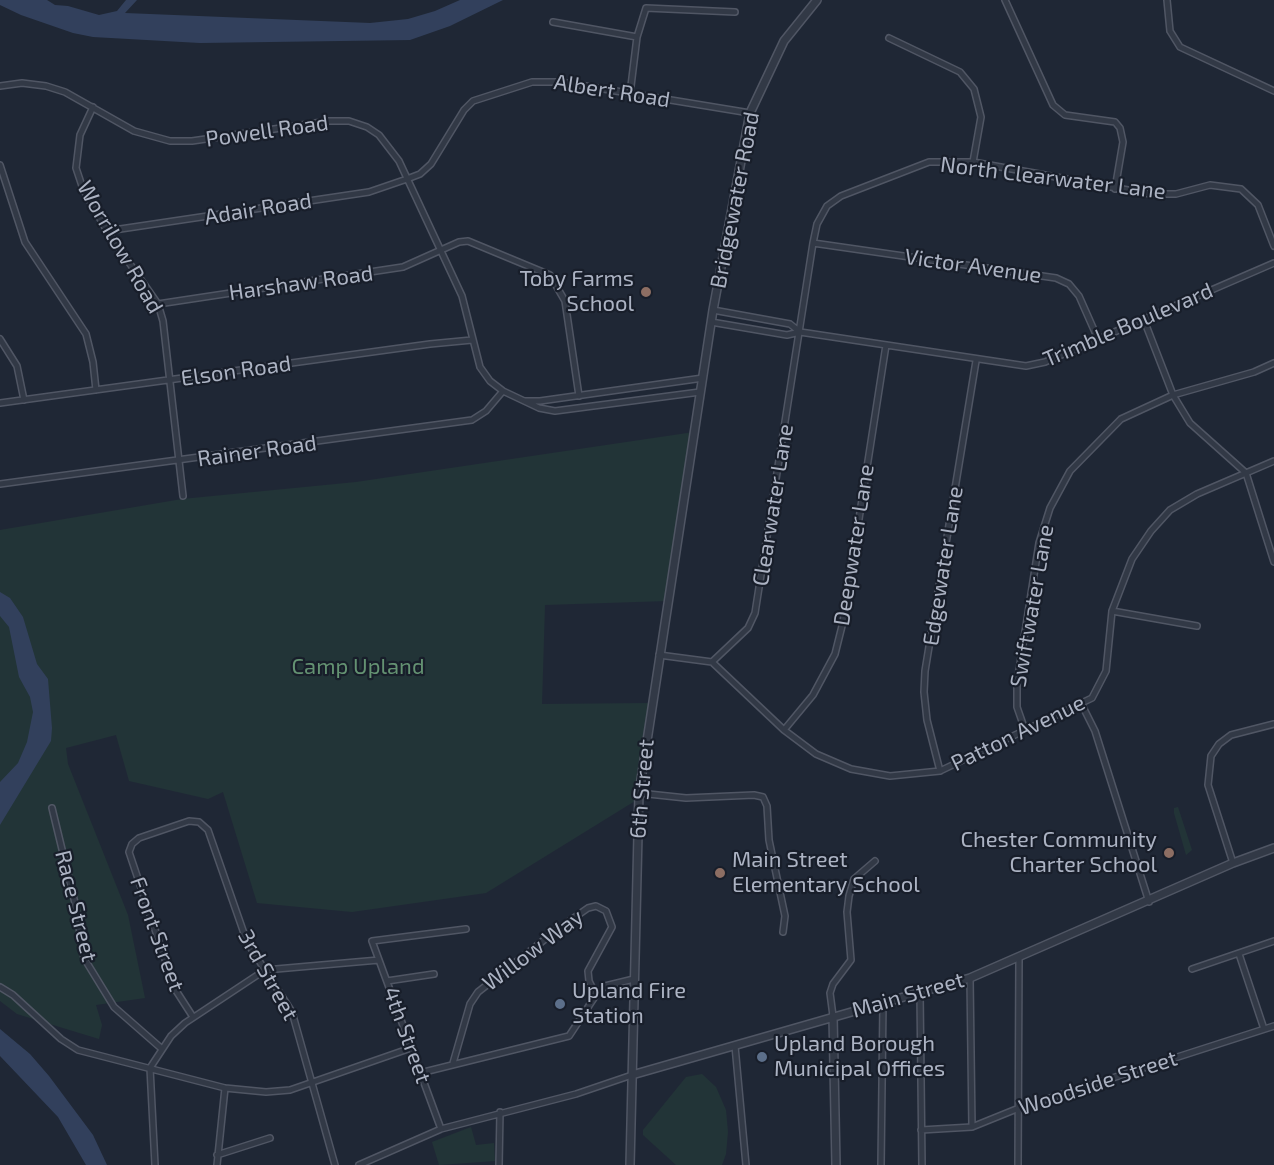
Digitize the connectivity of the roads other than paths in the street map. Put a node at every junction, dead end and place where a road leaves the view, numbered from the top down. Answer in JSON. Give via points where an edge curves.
{"nodes":[{"id":1,"x":817,"y":0,"type":"edge"},
{"id":2,"x":1005,"y":0,"type":"edge"},
{"id":3,"x":1167,"y":0,"type":"edge"},
{"id":4,"x":735,"y":12,"type":"dead end"},
{"id":5,"x":553,"y":22,"type":"dead end"},
{"id":6,"x":637,"y":37,"type":"junction"},
{"id":7,"x":889,"y":38,"type":"dead end"},
{"id":8,"x":0,"y":86,"type":"edge"},
{"id":9,"x":1274,"y":91,"type":"edge"},
{"id":10,"x":630,"y":94,"type":"junction"},
{"id":11,"x":93,"y":107,"type":"junction"},
{"id":12,"x":750,"y":113,"type":"junction"},
{"id":13,"x":973,"y":162,"type":"junction"},
{"id":14,"x":0,"y":165,"type":"edge"},
{"id":15,"x":407,"y":179,"type":"junction"},
{"id":16,"x":1114,"y":189,"type":"junction"},
{"id":17,"x":107,"y":231,"type":"junction"},
{"id":18,"x":813,"y":243,"type":"junction"},
{"id":19,"x":1274,"y":246,"type":"edge"},
{"id":20,"x":441,"y":250,"type":"junction"},
{"id":21,"x":1274,"y":263,"type":"edge"},
{"id":22,"x":158,"y":304,"type":"junction"},
{"id":23,"x":713,"y":310,"type":"junction"},
{"id":24,"x":1144,"y":320,"type":"junction"},
{"id":25,"x":711,"y":322,"type":"junction"},
{"id":26,"x":800,"y":332,"type":"junction"},
{"id":27,"x":0,"y":339,"type":"edge"},
{"id":28,"x":1098,"y":339,"type":"junction"},
{"id":29,"x":472,"y":340,"type":"junction"},
{"id":30,"x":886,"y":345,"type":"junction"},
{"id":31,"x":976,"y":361,"type":"junction"},
{"id":32,"x":1274,"y":363,"type":"edge"},
{"id":33,"x":703,"y":378,"type":"junction"},
{"id":34,"x":171,"y":381,"type":"junction"},
{"id":35,"x":96,"y":390,"type":"junction"},
{"id":36,"x":503,"y":391,"type":"junction"},
{"id":37,"x":700,"y":392,"type":"junction"},
{"id":38,"x":1173,"y":394,"type":"junction"},
{"id":39,"x":579,"y":396,"type":"junction"},
{"id":40,"x":24,"y":400,"type":"junction"},
{"id":41,"x":520,"y":401,"type":"junction"},
{"id":42,"x":0,"y":403,"type":"edge"},
{"id":43,"x":696,"y":417,"type":"joint"},
{"id":44,"x":179,"y":461,"type":"junction"},
{"id":45,"x":1274,"y":461,"type":"edge"},
{"id":46,"x":1246,"y":473,"type":"junction"},
{"id":47,"x":0,"y":484,"type":"edge"},
{"id":48,"x":183,"y":496,"type":"dead end"},
{"id":49,"x":1273,"y":558,"type":"edge"},
{"id":50,"x":1112,"y":611,"type":"junction"},
{"id":51,"x":1197,"y":626,"type":"dead end"},
{"id":52,"x":659,"y":655,"type":"junction"},
{"id":53,"x":712,"y":662,"type":"junction"},
{"id":54,"x":1082,"y":703,"type":"junction"},
{"id":55,"x":1274,"y":724,"type":"edge"},
{"id":56,"x":784,"y":730,"type":"junction"},
{"id":57,"x":1025,"y":730,"type":"junction"},
{"id":58,"x":940,"y":771,"type":"junction"},
{"id":59,"x":639,"y":793,"type":"junction"},
{"id":60,"x":52,"y":808,"type":"dead end"},
{"id":61,"x":130,"y":848,"type":"joint"},
{"id":62,"x":1274,"y":848,"type":"edge"},
{"id":63,"x":874,"y":861,"type":"dead end"},
{"id":64,"x":1233,"y":863,"type":"junction"},
{"id":65,"x":1149,"y":902,"type":"junction"},
{"id":66,"x":466,"y":929,"type":"dead end"},
{"id":67,"x":783,"y":932,"type":"dead end"},
{"id":68,"x":1274,"y":941,"type":"edge"},
{"id":69,"x":1239,"y":954,"type":"junction"},
{"id":70,"x":1019,"y":958,"type":"junction"},
{"id":71,"x":379,"y":960,"type":"junction"},
{"id":72,"x":1192,"y":969,"type":"dead end"},
{"id":73,"x":265,"y":970,"type":"junction"},
{"id":74,"x":434,"y":974,"type":"dead end"},
{"id":75,"x":634,"y":978,"type":"junction"},
{"id":76,"x":970,"y":978,"type":"junction"},
{"id":77,"x":387,"y":981,"type":"junction"},
{"id":78,"x":0,"y":987,"type":"edge"},
{"id":79,"x":920,"y":993,"type":"junction"},
{"id":80,"x":596,"y":995,"type":"junction"},
{"id":81,"x":883,"y":1004,"type":"junction"},
{"id":82,"x":833,"y":1016,"type":"junction"},
{"id":83,"x":193,"y":1017,"type":"junction"},
{"id":84,"x":1274,"y":1026,"type":"edge"},
{"id":85,"x":1264,"y":1029,"type":"junction"},
{"id":86,"x":735,"y":1046,"type":"junction"},
{"id":87,"x":411,"y":1048,"type":"junction"},
{"id":88,"x":162,"y":1049,"type":"junction"},
{"id":89,"x":453,"y":1064,"type":"junction"},
{"id":90,"x":150,"y":1068,"type":"junction"},
{"id":91,"x":420,"y":1073,"type":"junction"},
{"id":92,"x":633,"y":1075,"type":"junction"},
{"id":93,"x":313,"y":1084,"type":"junction"},
{"id":94,"x":225,"y":1088,"type":"junction"},
{"id":95,"x":1019,"y":1108,"type":"junction"},
{"id":96,"x":500,"y":1112,"type":"junction"},
{"id":97,"x":972,"y":1127,"type":"junction"},
{"id":98,"x":441,"y":1129,"type":"junction"},
{"id":99,"x":921,"y":1130,"type":"junction"},
{"id":100,"x":270,"y":1138,"type":"dead end"},
{"id":101,"x":217,"y":1155,"type":"junction"},
{"id":102,"x":155,"y":1165,"type":"edge"},
{"id":103,"x":217,"y":1165,"type":"edge"},
{"id":104,"x":335,"y":1165,"type":"edge"},
{"id":105,"x":359,"y":1165,"type":"edge"},
{"id":106,"x":499,"y":1165,"type":"edge"},
{"id":107,"x":630,"y":1165,"type":"edge"},
{"id":108,"x":746,"y":1165,"type":"edge"},
{"id":109,"x":836,"y":1165,"type":"edge"},
{"id":110,"x":881,"y":1165,"type":"edge"},
{"id":111,"x":922,"y":1165,"type":"edge"},
{"id":112,"x":1018,"y":1165,"type":"edge"}],
"edges":[{"from":1,"to":12,"type":"street","name":"Bridgewater Road","via":[[774,57]]},
{"from":2,"to":16,"type":"street","via":[[1053,105],[1065,115],[1115,122],[1120,128],[1123,142]]},
{"from":3,"to":9,"type":"street","via":[[1170,31],[1180,47]]},
{"from":4,"to":6,"type":"street","via":[[646,8]]},
{"from":5,"to":6,"type":"street"},
{"from":6,"to":10,"type":"street"},
{"from":7,"to":13,"type":"street","via":[[960,72],[974,89],[981,117]]},
{"from":8,"to":11,"type":"street","name":"Powell Road","via":[[46,86]]},
{"from":10,"to":12,"type":"street","name":"Albert Road"},
{"from":10,"to":15,"type":"street","name":"Albert Road","via":[[547,80],[484,96],[464,110],[431,164]]},
{"from":11,"to":15,"type":"street","name":"Powell Road","via":[[134,131],[170,141],[349,121],[379,135],[390,146]]},
{"from":11,"to":17,"type":"street","name":"Worrilow Road","via":[[80,135],[76,168]]},
{"from":12,"to":23,"type":"street","name":"Bridgewater Road"},
{"from":13,"to":16,"type":"street","name":"North Clearwater Lane"},
{"from":13,"to":18,"type":"street","name":"North Clearwater Lane","via":[[929,162],[841,196],[826,206]]},
{"from":14,"to":35,"type":"street","via":[[25,242],[86,334]]},
{"from":15,"to":17,"type":"street","name":"Adair Road","via":[[369,192]]},
{"from":15,"to":20,"type":"street","name":"Powell Road"},
{"from":16,"to":19,"type":"street","name":"North Clearwater Lane","via":[[1165,195],[1210,185],[1240,189],[1258,205]]},
{"from":17,"to":22,"type":"street","name":"Worrilow Road"},
{"from":18,"to":26,"type":"street","name":"North Clearwater Lane"},
{"from":18,"to":28,"type":"street","name":"Victor Avenue","via":[[1056,278],[1079,296]]},
{"from":20,"to":22,"type":"street","name":"Harshaw Road","via":[[403,267],[363,275]]},
{"from":20,"to":29,"type":"street","name":"Powell Road","via":[[462,296]]},
{"from":20,"to":39,"type":"street","name":"Harshaw Road","via":[[468,242],[550,275],[565,301]]},
{"from":21,"to":24,"type":"street","name":"Trimble Boulevard"},
{"from":22,"to":34,"type":"street","name":"Worrilow Road"},
{"from":23,"to":25,"type":"street","name":"Bridgewater Road"},
{"from":23,"to":26,"type":"street","name":"Trimble Boulevard","via":[[790,324]]},
{"from":24,"to":28,"type":"street","name":"Trimble Boulevard"},
{"from":24,"to":38,"type":"street"},
{"from":25,"to":26,"type":"street","name":"Trimble Boulevard","via":[[787,335]]},
{"from":25,"to":33,"type":"street","name":"Bridgewater Road"},
{"from":26,"to":30,"type":"street","name":"Trimble Boulevard"},
{"from":26,"to":53,"type":"street","name":"Clearwater Lane","via":[[755,613],[747,628]]},
{"from":27,"to":40,"type":"street","via":[[17,366]]},
{"from":28,"to":31,"type":"street","name":"Trimble Boulevard","via":[[1046,362],[1026,366]]},
{"from":29,"to":34,"type":"street","name":"Elson Road"},
{"from":29,"to":36,"type":"street","name":"Powell Road","via":[[480,367]]},
{"from":30,"to":31,"type":"street","name":"Trimble Boulevard"},
{"from":30,"to":56,"type":"street","name":"Deepwater Lane","via":[[835,654],[813,695]]},
{"from":31,"to":58,"type":"street","name":"Edgewater Lane","via":[[925,671],[927,720]]},
{"from":32,"to":38,"type":"street","name":"Swiftwater Lane"},
{"from":33,"to":37,"type":"street","name":"Bridgewater Road"},
{"from":33,"to":39,"type":"street"},
{"from":34,"to":35,"type":"street","name":"Elson Road"},
{"from":34,"to":44,"type":"street","name":"Worrilow Road"},
{"from":35,"to":40,"type":"street","name":"Elson Road"},
{"from":36,"to":41,"type":"street","name":"Powell Road"},
{"from":36,"to":44,"type":"street","name":"Rainer Road","via":[[472,420]]},
{"from":37,"to":41,"type":"street","name":"Powell Road","via":[[555,411]]},
{"from":37,"to":43,"type":"street","name":"Bridgewater Road"},
{"from":38,"to":46,"type":"street","via":[[1190,423]]},
{"from":38,"to":57,"type":"street","name":"Swiftwater Lane","via":[[1121,419],[1100,437],[1070,471],[1050,508],[1039,543],[1017,683],[1017,707]]},
{"from":39,"to":41,"type":"street"},
{"from":40,"to":42,"type":"street","name":"Elson Road"},
{"from":43,"to":52,"type":"street","name":"6th Street"},
{"from":44,"to":47,"type":"street","name":"Rainer Road"},
{"from":44,"to":48,"type":"street","name":"Worrilow Road"},
{"from":45,"to":46,"type":"street","name":"Patton Avenue"},
{"from":46,"to":49,"type":"street"},
{"from":46,"to":50,"type":"street","name":"Patton Avenue","via":[[1170,510],[1132,559]]},
{"from":50,"to":51,"type":"street"},
{"from":50,"to":54,"type":"street","name":"Patton Avenue","via":[[1106,671],[1092,698]]},
{"from":52,"to":53,"type":"street"},
{"from":52,"to":59,"type":"street","name":"6th Street"},
{"from":53,"to":56,"type":"street","name":"Patton Avenue"},
{"from":54,"to":57,"type":"street","name":"Patton Avenue"},
{"from":54,"to":65,"type":"street","via":[[1095,731]]},
{"from":55,"to":64,"type":"street","via":[[1231,735],[1212,756],[1208,784]]},
{"from":56,"to":58,"type":"street","name":"Patton Avenue","via":[[816,754],[850,769],[890,776]]},
{"from":57,"to":58,"type":"street","name":"Patton Avenue"},
{"from":59,"to":67,"type":"street","via":[[686,798],[763,797],[785,916]]},
{"from":59,"to":75,"type":"street","name":"6th Street"},
{"from":60,"to":88,"type":"street","name":"Race Street","via":[[84,958],[114,1007]]},
{"from":61,"to":73,"type":"street","name":"3rd Street","via":[[139,838],[189,821],[202,824],[210,835],[240,925]]},
{"from":61,"to":83,"type":"street","name":"Front Street","via":[[170,977]]},
{"from":62,"to":64,"type":"street","name":"Main Street"},
{"from":63,"to":82,"type":"street","via":[[854,879],[849,896],[851,960],[830,993]]},
{"from":64,"to":65,"type":"street","name":"Main Street"},
{"from":65,"to":70,"type":"street","name":"Main Street"},
{"from":66,"to":71,"type":"street","name":"4th Street","via":[[372,941]]},
{"from":68,"to":69,"type":"street"},
{"from":69,"to":72,"type":"street"},
{"from":69,"to":85,"type":"street"},
{"from":70,"to":76,"type":"street","name":"Main Street"},
{"from":70,"to":95,"type":"street"},
{"from":71,"to":73,"type":"street"},
{"from":71,"to":77,"type":"street","name":"4th Street"},
{"from":73,"to":83,"type":"street"},
{"from":73,"to":93,"type":"street","name":"3rd Street","via":[[292,1012]]},
{"from":74,"to":77,"type":"street"},
{"from":75,"to":80,"type":"street","via":[[605,986]]},
{"from":75,"to":92,"type":"street","name":"6th Street"},
{"from":76,"to":79,"type":"street","name":"Main Street"},
{"from":76,"to":97,"type":"street"},
{"from":77,"to":87,"type":"street","name":"4th Street"},
{"from":78,"to":90,"type":"street","via":[[78,1050]]},
{"from":79,"to":81,"type":"street","name":"Main Street"},
{"from":79,"to":99,"type":"street"},
{"from":80,"to":89,"type":"street","via":[[568,1036]]},
{"from":80,"to":89,"type":"street","name":"Willow Way","via":[[588,971],[612,927],[606,911],[596,906],[588,908],[478,992],[470,1004]]},
{"from":81,"to":82,"type":"street","name":"Main Street"},
{"from":81,"to":110,"type":"street"},
{"from":82,"to":86,"type":"street","name":"Main Street"},
{"from":82,"to":109,"type":"street"},
{"from":83,"to":88,"type":"street"},
{"from":84,"to":85,"type":"street","name":"Woodside Street"},
{"from":85,"to":95,"type":"street","name":"Woodside Street"},
{"from":86,"to":92,"type":"street","name":"Main Street"},
{"from":86,"to":108,"type":"street"},
{"from":87,"to":91,"type":"street","name":"4th Street"},
{"from":87,"to":93,"type":"street"},
{"from":88,"to":90,"type":"street"},
{"from":89,"to":91,"type":"street"},
{"from":90,"to":94,"type":"street"},
{"from":90,"to":102,"type":"street"},
{"from":91,"to":98,"type":"street","name":"4th Street"},
{"from":92,"to":96,"type":"street","name":"Main Street","via":[[576,1094]]},
{"from":92,"to":107,"type":"street","name":"6th Street"},
{"from":93,"to":94,"type":"street","via":[[280,1092]]},
{"from":93,"to":104,"type":"street","name":"3rd Street"},
{"from":94,"to":101,"type":"street"},
{"from":95,"to":97,"type":"street","name":"Woodside Street"},
{"from":95,"to":112,"type":"street"},
{"from":96,"to":98,"type":"street","name":"Main Street"},
{"from":96,"to":106,"type":"street"},
{"from":97,"to":99,"type":"street","name":"Woodside Street"},
{"from":98,"to":105,"type":"street","name":"Main Street"},
{"from":99,"to":111,"type":"street"},
{"from":100,"to":101,"type":"street"},
{"from":101,"to":103,"type":"street"}]}
